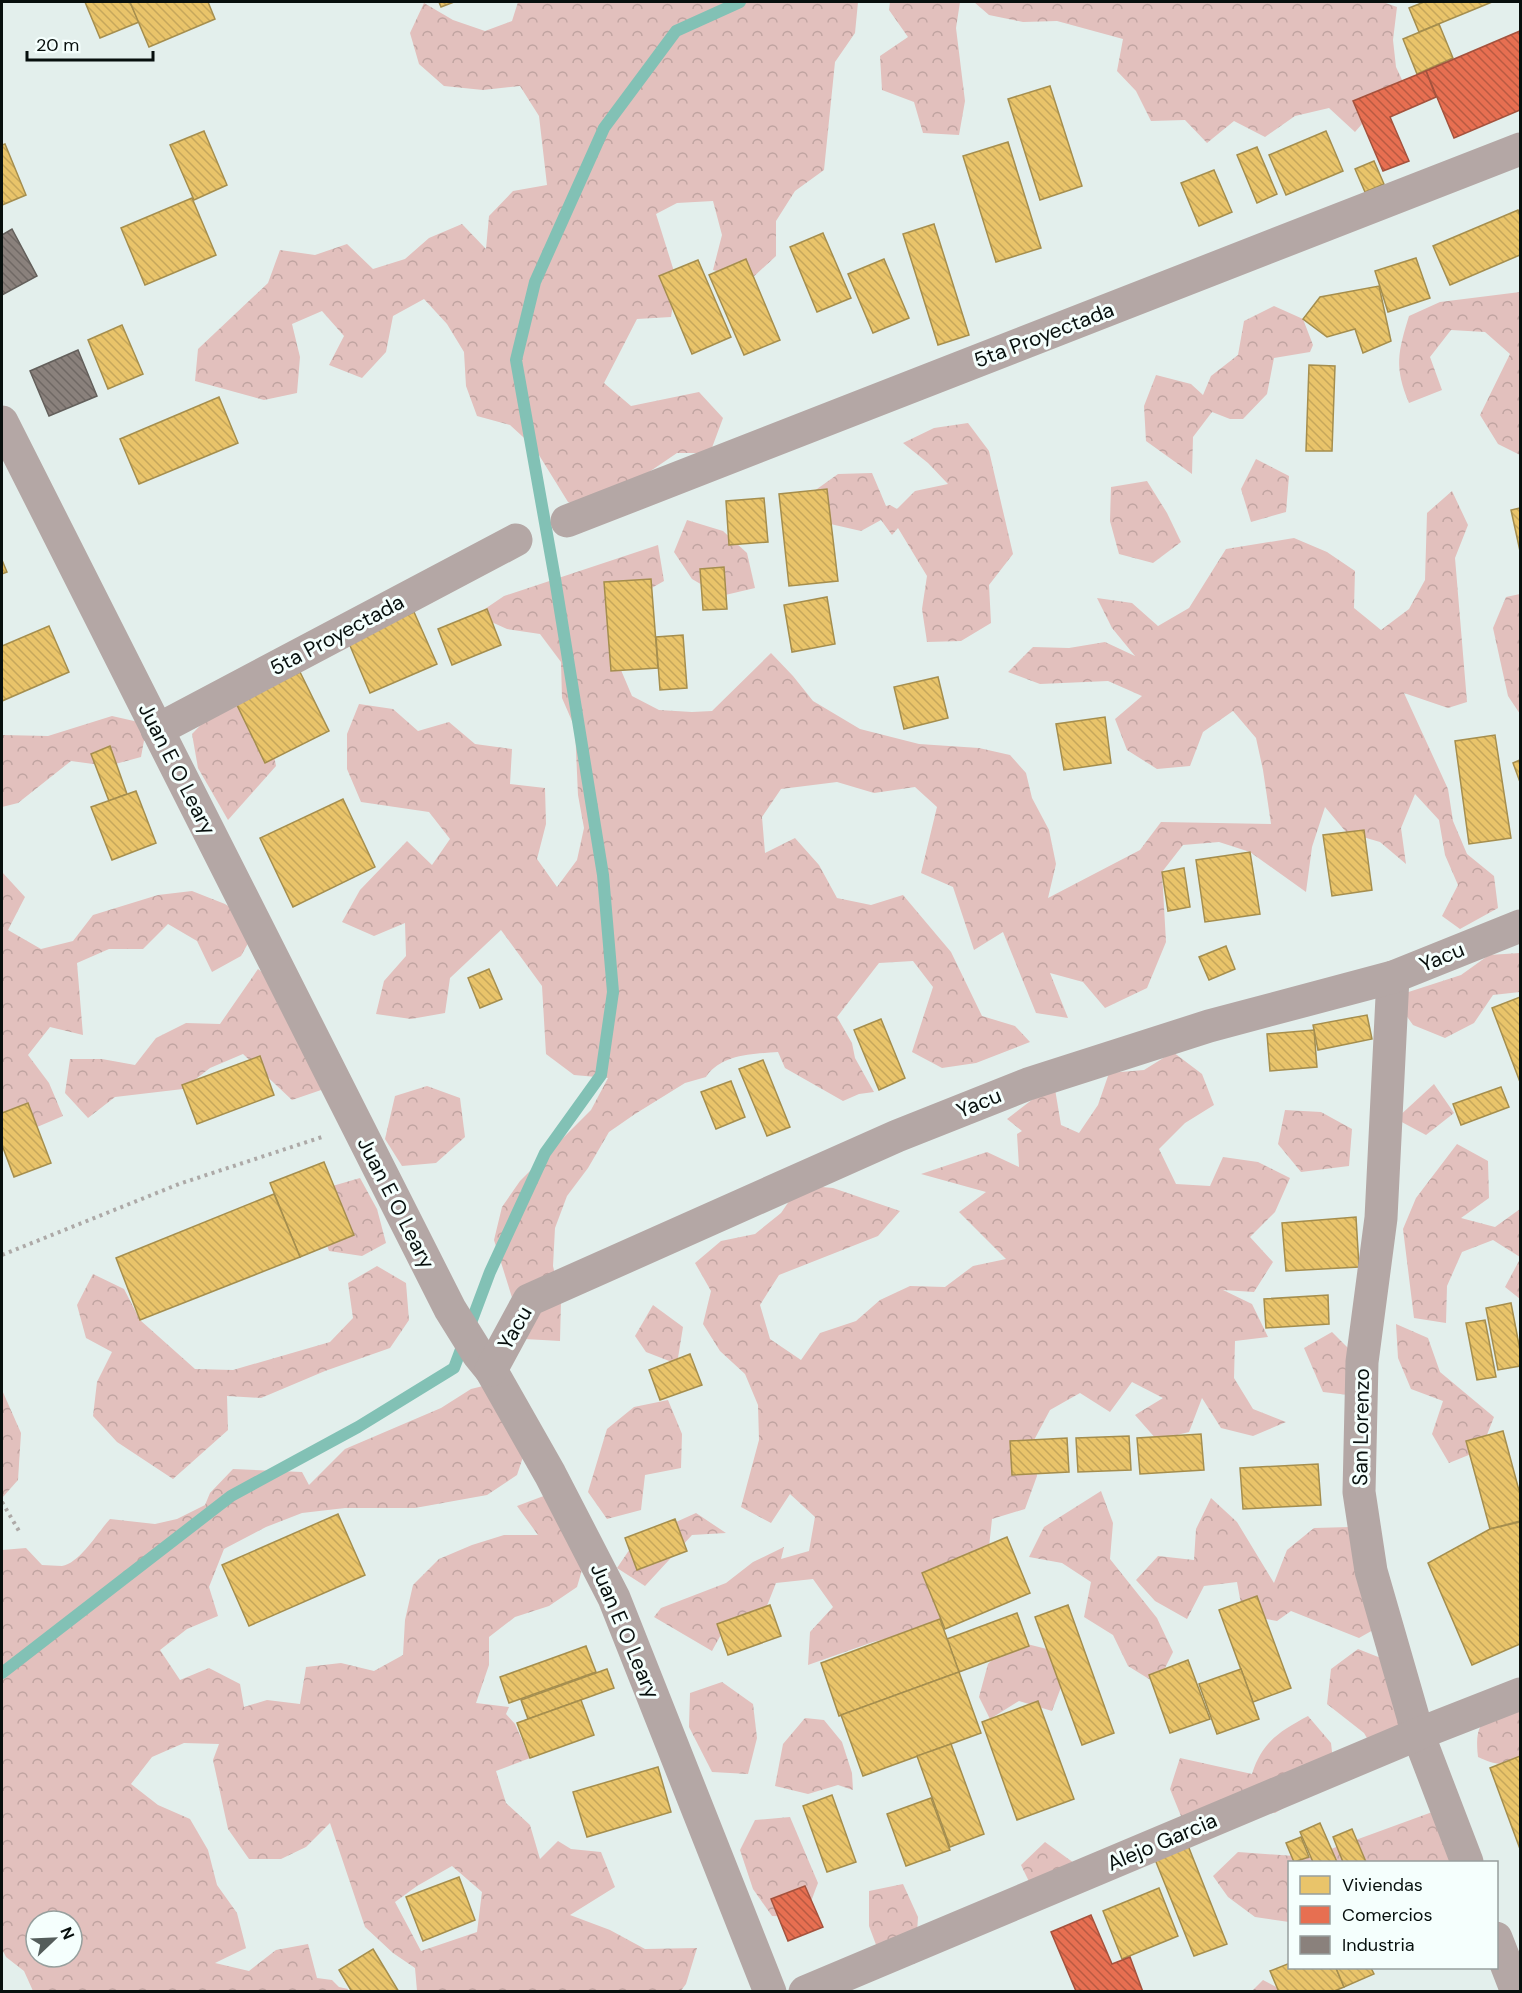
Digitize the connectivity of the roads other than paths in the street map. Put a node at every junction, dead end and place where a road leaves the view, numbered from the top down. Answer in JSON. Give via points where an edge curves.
{"nodes":[{"id":1,"x":1521,"y":149,"type":"edge"},
{"id":2,"x":2,"y":422,"type":"edge"},
{"id":3,"x":567,"y":521,"type":"dead end"},
{"id":4,"x":516,"y":540,"type":"dead end"},
{"id":5,"x":157,"y":730,"type":"junction"},
{"id":6,"x":1521,"y":926,"type":"edge"},
{"id":7,"x":1392,"y":977,"type":"junction"},
{"id":8,"x":485,"y":1362,"type":"junction"},
{"id":9,"x":1521,"y":1694,"type":"edge"},
{"id":10,"x":1418,"y":1734,"type":"junction"},
{"id":11,"x":1466,"y":1861,"type":"edge"},
{"id":12,"x":1498,"y":1941,"type":"edge"},
{"id":13,"x":770,"y":1992,"type":"edge"},
{"id":14,"x":805,"y":1992,"type":"edge"},
{"id":15,"x":1517,"y":1992,"type":"edge"}],
"edges":[{"from":1,"to":3,"type":"street","name":"5ta Proyectada"},
{"from":2,"to":5,"type":"street","name":"Juan E O Leary"},
{"from":4,"to":5,"type":"street","name":"5ta Proyectada"},
{"from":5,"to":8,"type":"street","name":"Juan E O Leary","via":[[450,1309]]},
{"from":6,"to":7,"type":"street","name":"Yacu"},
{"from":7,"to":8,"type":"street","name":"Yacu","via":[[1175,1036],[1028,1084],[897,1136],[529,1300]]},
{"from":7,"to":10,"type":"street","name":"San Lorenzo","via":[[1381,1218],[1362,1362],[1359,1492],[1371,1571]]},
{"from":8,"to":13,"type":"street","name":"Juan E O Leary","via":[[550,1474],[614,1598]]},
{"from":9,"to":10,"type":"street","name":"Alejo Garcia"},
{"from":10,"to":11,"type":"street","name":"San Lorenzo"},
{"from":10,"to":14,"type":"street","name":"Alejo Garcia"},
{"from":12,"to":15,"type":"street"}]}
